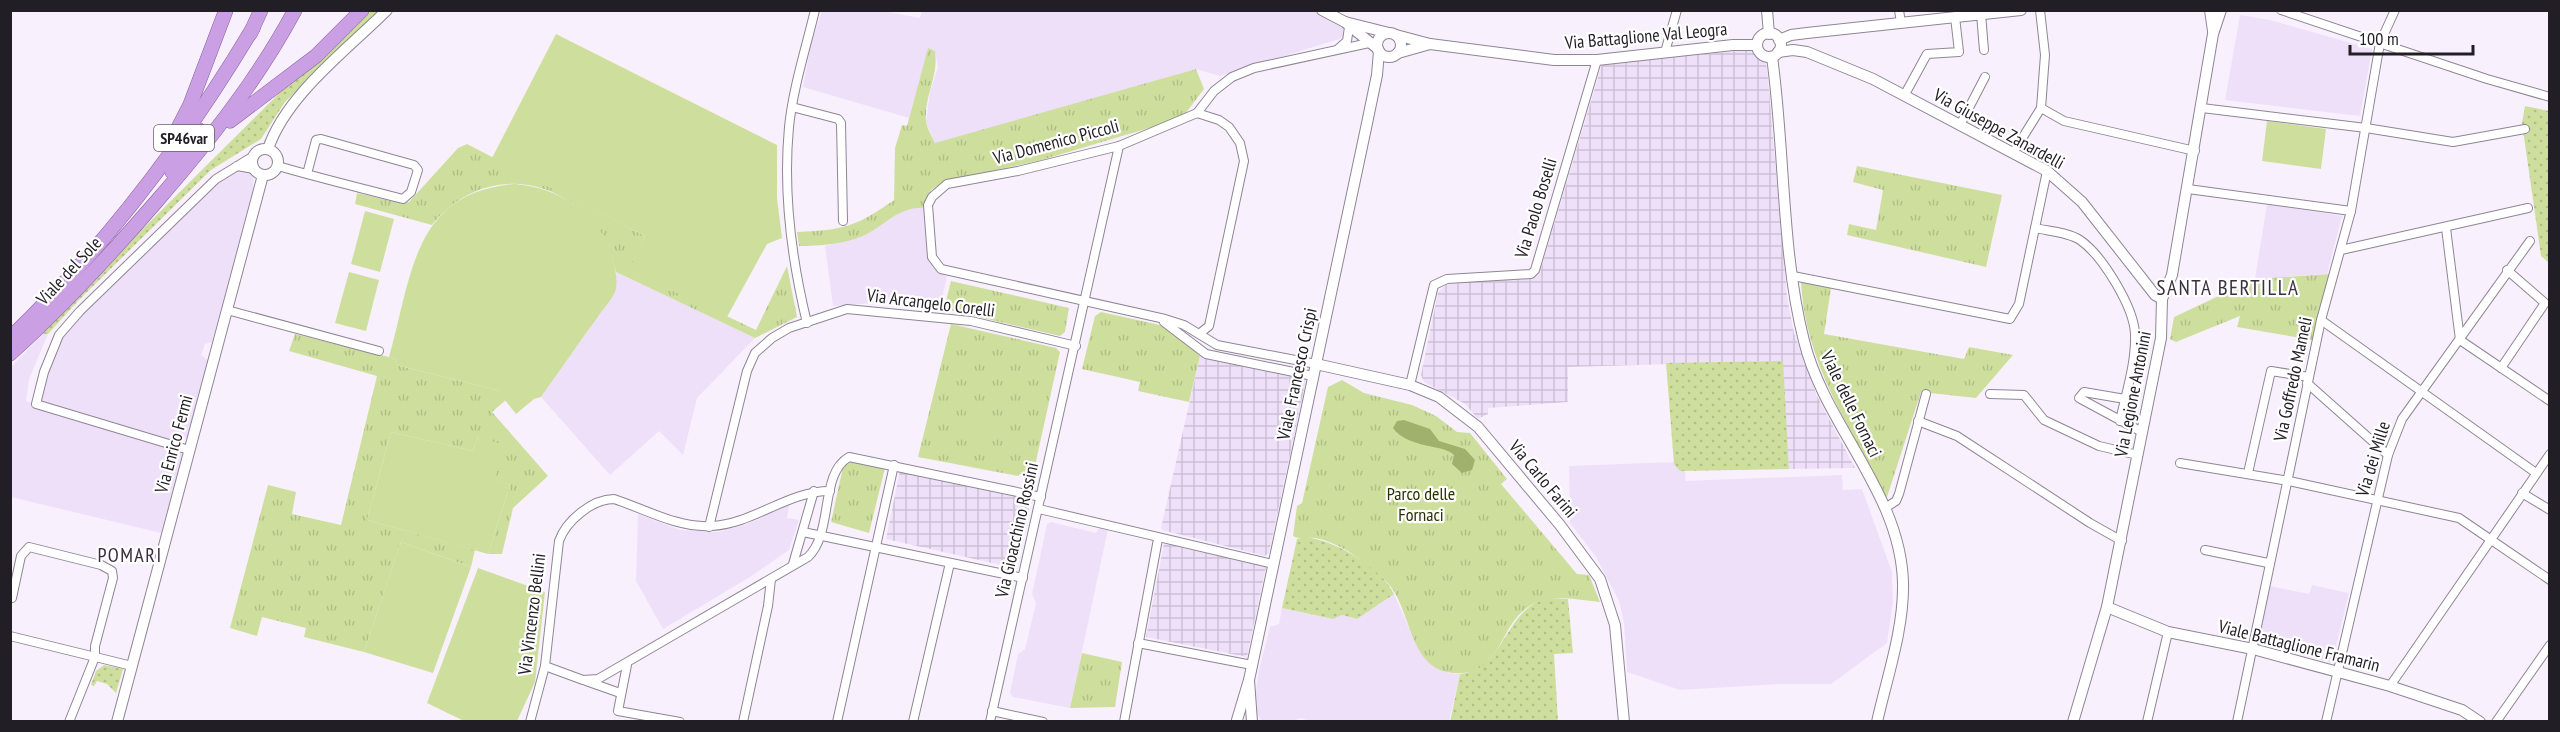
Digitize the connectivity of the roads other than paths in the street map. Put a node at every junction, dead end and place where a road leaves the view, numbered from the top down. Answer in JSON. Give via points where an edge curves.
{"nodes":[{"id":1,"x":226,"y":10,"type":"edge"},
{"id":2,"x":261,"y":10,"type":"edge"},
{"id":3,"x":295,"y":10,"type":"edge"},
{"id":4,"x":362,"y":10,"type":"edge"},
{"id":5,"x":387,"y":10,"type":"edge"},
{"id":6,"x":815,"y":10,"type":"edge"},
{"id":7,"x":1322,"y":10,"type":"edge"},
{"id":8,"x":1677,"y":10,"type":"edge"},
{"id":9,"x":1767,"y":10,"type":"edge"},
{"id":10,"x":1899,"y":10,"type":"edge"},
{"id":11,"x":2021,"y":10,"type":"edge"},
{"id":12,"x":2040,"y":10,"type":"edge"},
{"id":13,"x":2210,"y":10,"type":"edge"},
{"id":14,"x":2221,"y":10,"type":"edge"},
{"id":15,"x":2281,"y":10,"type":"edge"},
{"id":16,"x":2395,"y":10,"type":"edge"},
{"id":17,"x":1981,"y":14,"type":"junction"},
{"id":18,"x":1955,"y":17,"type":"junction"},
{"id":19,"x":1901,"y":23,"type":"junction"},
{"id":20,"x":1347,"y":25,"type":"junction"},
{"id":21,"x":253,"y":28,"type":"junction"},
{"id":22,"x":1392,"y":34,"type":"junction"},
{"id":23,"x":1769,"y":34,"type":"junction"},
{"id":24,"x":2213,"y":34,"type":"junction"},
{"id":25,"x":1779,"y":40,"type":"junction"},
{"id":26,"x":2380,"y":43,"type":"junction"},
{"id":27,"x":1430,"y":44,"type":"junction"},
{"id":28,"x":1757,"y":45,"type":"junction"},
{"id":29,"x":1339,"y":48,"type":"junction"},
{"id":30,"x":1375,"y":48,"type":"junction"},
{"id":31,"x":1984,"y":50,"type":"dead end"},
{"id":32,"x":1665,"y":52,"type":"junction"},
{"id":33,"x":1775,"y":54,"type":"junction"},
{"id":34,"x":1396,"y":55,"type":"junction"},
{"id":35,"x":1597,"y":60,"type":"junction"},
{"id":36,"x":1377,"y":75,"type":"junction"},
{"id":37,"x":1985,"y":77,"type":"dead end"},
{"id":38,"x":1904,"y":96,"type":"junction"},
{"id":39,"x":2550,"y":97,"type":"edge"},
{"id":40,"x":792,"y":107,"type":"junction"},
{"id":41,"x":2041,"y":108,"type":"junction"},
{"id":42,"x":2202,"y":108,"type":"junction"},
{"id":43,"x":1197,"y":113,"type":"junction"},
{"id":44,"x":1960,"y":125,"type":"junction"},
{"id":45,"x":2366,"y":128,"type":"junction"},
{"id":46,"x":2525,"y":129,"type":"dead end"},
{"id":47,"x":205,"y":146,"type":"junction"},
{"id":48,"x":1119,"y":146,"type":"junction"},
{"id":49,"x":268,"y":149,"type":"junction"},
{"id":50,"x":2195,"y":151,"type":"junction"},
{"id":51,"x":2013,"y":153,"type":"junction"},
{"id":52,"x":252,"y":157,"type":"junction"},
{"id":53,"x":236,"y":166,"type":"junction"},
{"id":54,"x":278,"y":166,"type":"junction"},
{"id":55,"x":2047,"y":171,"type":"junction"},
{"id":56,"x":258,"y":172,"type":"junction"},
{"id":57,"x":307,"y":174,"type":"junction"},
{"id":58,"x":2188,"y":189,"type":"junction"},
{"id":59,"x":2528,"y":208,"type":"dead end"},
{"id":60,"x":2351,"y":211,"type":"junction"},
{"id":61,"x":843,"y":221,"type":"dead end"},
{"id":62,"x":2035,"y":228,"type":"junction"},
{"id":63,"x":2446,"y":228,"type":"junction"},
{"id":64,"x":126,"y":237,"type":"junction"},
{"id":65,"x":102,"y":240,"type":"junction"},
{"id":66,"x":2530,"y":241,"type":"dead end"},
{"id":67,"x":2341,"y":250,"type":"junction"},
{"id":68,"x":2507,"y":270,"type":"junction"},
{"id":69,"x":1793,"y":276,"type":"junction"},
{"id":70,"x":2162,"y":299,"type":"junction"},
{"id":71,"x":1083,"y":303,"type":"junction"},
{"id":72,"x":227,"y":310,"type":"junction"},
{"id":73,"x":50,"y":318,"type":"junction"},
{"id":74,"x":2321,"y":320,"type":"junction"},
{"id":75,"x":807,"y":323,"type":"junction"},
{"id":76,"x":1182,"y":328,"type":"junction"},
{"id":77,"x":1199,"y":334,"type":"junction"},
{"id":78,"x":10,"y":338,"type":"edge"},
{"id":79,"x":2460,"y":340,"type":"junction"},
{"id":80,"x":1076,"y":346,"type":"junction"},
{"id":81,"x":379,"y":351,"type":"dead end"},
{"id":82,"x":10,"y":354,"type":"edge"},
{"id":83,"x":1316,"y":364,"type":"junction"},
{"id":84,"x":10,"y":365,"type":"edge"},
{"id":85,"x":2501,"y":368,"type":"junction"},
{"id":86,"x":1313,"y":376,"type":"junction"},
{"id":87,"x":2308,"y":380,"type":"junction"},
{"id":88,"x":1410,"y":385,"type":"junction"},
{"id":89,"x":2423,"y":390,"type":"junction"},
{"id":90,"x":1926,"y":394,"type":"dead end"},
{"id":91,"x":1990,"y":394,"type":"dead end"},
{"id":92,"x":2125,"y":399,"type":"junction"},
{"id":93,"x":2550,"y":401,"type":"edge"},
{"id":94,"x":1918,"y":421,"type":"junction"},
{"id":95,"x":2120,"y":421,"type":"junction"},
{"id":96,"x":2142,"y":432,"type":"junction"},
{"id":97,"x":189,"y":450,"type":"junction"},
{"id":98,"x":2550,"y":454,"type":"edge"},
{"id":99,"x":2138,"y":455,"type":"junction"},
{"id":100,"x":2388,"y":455,"type":"junction"},
{"id":101,"x":2180,"y":463,"type":"dead end"},
{"id":102,"x":894,"y":465,"type":"junction"},
{"id":103,"x":2248,"y":473,"type":"junction"},
{"id":104,"x":2536,"y":473,"type":"junction"},
{"id":105,"x":2289,"y":481,"type":"junction"},
{"id":106,"x":814,"y":491,"type":"junction"},
{"id":107,"x":830,"y":491,"type":"junction"},
{"id":108,"x":2522,"y":494,"type":"junction"},
{"id":109,"x":1041,"y":497,"type":"junction"},
{"id":110,"x":2377,"y":501,"type":"junction"},
{"id":111,"x":1886,"y":508,"type":"junction"},
{"id":112,"x":1039,"y":509,"type":"junction"},
{"id":113,"x":2550,"y":510,"type":"edge"},
{"id":114,"x":709,"y":527,"type":"junction"},
{"id":115,"x":803,"y":532,"type":"junction"},
{"id":116,"x":821,"y":536,"type":"junction"},
{"id":117,"x":1158,"y":539,"type":"junction"},
{"id":118,"x":2489,"y":539,"type":"junction"},
{"id":119,"x":2122,"y":541,"type":"junction"},
{"id":120,"x":875,"y":547,"type":"junction"},
{"id":121,"x":2205,"y":550,"type":"dead end"},
{"id":122,"x":2268,"y":562,"type":"junction"},
{"id":123,"x":950,"y":563,"type":"junction"},
{"id":124,"x":793,"y":564,"type":"junction"},
{"id":125,"x":1274,"y":564,"type":"junction"},
{"id":126,"x":1023,"y":578,"type":"junction"},
{"id":127,"x":771,"y":579,"type":"junction"},
{"id":128,"x":2550,"y":580,"type":"edge"},
{"id":129,"x":12,"y":598,"type":"edge"},
{"id":130,"x":2107,"y":608,"type":"junction"},
{"id":131,"x":2168,"y":632,"type":"junction"},
{"id":132,"x":11,"y":637,"type":"edge"},
{"id":133,"x":1138,"y":643,"type":"junction"},
{"id":134,"x":2550,"y":645,"type":"edge"},
{"id":135,"x":2253,"y":650,"type":"junction"},
{"id":136,"x":95,"y":657,"type":"junction"},
{"id":137,"x":627,"y":665,"type":"junction"},
{"id":138,"x":1252,"y":665,"type":"junction"},
{"id":139,"x":132,"y":666,"type":"junction"},
{"id":140,"x":545,"y":666,"type":"junction"},
{"id":141,"x":2337,"y":672,"type":"junction"},
{"id":142,"x":583,"y":680,"type":"junction"},
{"id":143,"x":1249,"y":680,"type":"junction"},
{"id":144,"x":2390,"y":686,"type":"junction"},
{"id":145,"x":620,"y":693,"type":"junction"},
{"id":146,"x":992,"y":711,"type":"junction"},
{"id":147,"x":657,"y":720,"type":"edge"},
{"id":148,"x":1235,"y":721,"type":"edge"},
{"id":149,"x":69,"y":722,"type":"edge"},
{"id":150,"x":117,"y":722,"type":"edge"},
{"id":151,"x":530,"y":722,"type":"edge"},
{"id":152,"x":680,"y":722,"type":"edge"},
{"id":153,"x":743,"y":722,"type":"edge"},
{"id":154,"x":837,"y":722,"type":"edge"},
{"id":155,"x":913,"y":722,"type":"edge"},
{"id":156,"x":990,"y":722,"type":"edge"},
{"id":157,"x":1043,"y":722,"type":"edge"},
{"id":158,"x":1124,"y":722,"type":"edge"},
{"id":159,"x":1251,"y":722,"type":"edge"},
{"id":160,"x":1624,"y":722,"type":"edge"},
{"id":161,"x":1876,"y":722,"type":"edge"},
{"id":162,"x":2073,"y":722,"type":"edge"},
{"id":163,"x":2147,"y":722,"type":"edge"},
{"id":164,"x":2237,"y":722,"type":"edge"},
{"id":165,"x":2326,"y":722,"type":"edge"},
{"id":166,"x":2480,"y":722,"type":"edge"},
{"id":167,"x":2496,"y":722,"type":"edge"}],
"edges":[{"from":1,"to":65,"type":"highway","via":[[178,131]]},
{"from":2,"to":21,"type":"highway","number":"SP46var"},
{"from":3,"to":47,"type":"highway","via":[[252,83]]},
{"from":4,"to":47,"type":"highway","via":[[316,56],[238,113]]},
{"from":5,"to":49,"type":"street","via":[[302,93],[283,117]]},
{"from":6,"to":40,"type":"street"},
{"from":7,"to":20,"type":"street"},
{"from":8,"to":32,"type":"street"},
{"from":9,"to":23,"type":"street"},
{"from":10,"to":19,"type":"street"},
{"from":11,"to":17,"type":"street"},
{"from":12,"to":41,"type":"street","via":[[2045,55]]},
{"from":13,"to":24,"type":"street","name":"Via Legione Antonini"},
{"from":14,"to":24,"type":"street","name":"Via Legione Antonini"},
{"from":15,"to":26,"type":"street"},
{"from":16,"to":26,"type":"street","name":"Via Goffredo Mameli"},
{"from":17,"to":18,"type":"street"},
{"from":17,"to":31,"type":"street"},
{"from":18,"to":19,"type":"street"},
{"from":18,"to":38,"type":"street","via":[[1959,52],[1927,54]]},
{"from":19,"to":25,"type":"street","via":[[1791,35]]},
{"from":20,"to":22,"type":"street","name":"Via Battaglione Val Leogra"},
{"from":20,"to":29,"type":"street","via":[[1347,41]]},
{"from":20,"to":30,"type":"street"},
{"from":21,"to":64,"type":"highway","number":"SP46var","via":[[190,146]]},
{"from":21,"to":65,"type":"highway","number":"SP46var","via":[[190,130]]},
{"from":22,"to":27,"type":"street","name":"Via Battaglione Val Leogra"},
{"from":22,"to":30,"type":"street","name":"Viale Francesco Crispi","via":[[1380,38]]},
{"from":22,"to":34,"type":"street","via":[[1401,45]]},
{"from":23,"to":25,"type":"street"},
{"from":23,"to":28,"type":"street","via":[[1761,37]]},
{"from":24,"to":42,"type":"street","name":"Via Legione Antonini"},
{"from":25,"to":33,"type":"street"},
{"from":26,"to":39,"type":"street"},
{"from":26,"to":45,"type":"street","name":"Via Goffredo Mameli"},
{"from":27,"to":34,"type":"street","name":"Via Battaglione Val Leogra"},
{"from":27,"to":35,"type":"street","name":"Via Battaglione Val Leogra","via":[[1554,60]]},
{"from":28,"to":32,"type":"street","name":"Via Battaglione Val Leogra"},
{"from":28,"to":33,"type":"street","via":[[1762,55]]},
{"from":29,"to":30,"type":"street"},
{"from":29,"to":43,"type":"street","via":[[1232,77],[1214,91]]},
{"from":30,"to":34,"type":"street","via":[[1386,56]]},
{"from":30,"to":36,"type":"street","name":"Viale Francesco Crispi"},
{"from":32,"to":35,"type":"street","name":"Via Battaglione Val Leogra"},
{"from":33,"to":38,"type":"street","name":"Via Giuseppe Zanardelli","via":[[1807,52]]},
{"from":33,"to":69,"type":"street","name":"Viale delle Fornaci"},
{"from":34,"to":36,"type":"street","name":"Viale Francesco Crispi"},
{"from":35,"to":88,"type":"street","name":"Via Paolo Boselli","via":[[1535,270],[1438,281]]},
{"from":36,"to":83,"type":"street","name":"Viale Francesco Crispi"},
{"from":37,"to":44,"type":"street"},
{"from":38,"to":44,"type":"street","name":"Via Giuseppe Zanardelli"},
{"from":40,"to":61,"type":"street","via":[[841,123]]},
{"from":40,"to":75,"type":"street","via":[[787,173]]},
{"from":41,"to":50,"type":"street","via":[[2064,121]]},
{"from":41,"to":51,"type":"street"},
{"from":42,"to":45,"type":"street"},
{"from":42,"to":50,"type":"street","name":"Via Legione Antonini"},
{"from":43,"to":48,"type":"street","name":"Via Domenico Piccoli"},
{"from":43,"to":77,"type":"street","via":[[1229,127],[1240,143],[1244,160],[1209,326]]},
{"from":44,"to":51,"type":"street","name":"Via Giuseppe Zanardelli"},
{"from":45,"to":46,"type":"street","via":[[2453,142]]},
{"from":45,"to":60,"type":"street","name":"Via Goffredo Mameli"},
{"from":47,"to":64,"type":"highway"},
{"from":48,"to":71,"type":"street","name":"Via Gioacchino Rossini"},
{"from":48,"to":71,"type":"street","name":"Via Domenico Piccoli","via":[[947,184],[932,196],[928,205],[929,243],[935,264],[950,273]]},
{"from":49,"to":52,"type":"street","via":[[261,149]]},
{"from":49,"to":54,"type":"street","via":[[278,157]]},
{"from":50,"to":58,"type":"street","name":"Via Legione Antonini"},
{"from":51,"to":55,"type":"street","name":"Via Giuseppe Zanardelli"},
{"from":52,"to":53,"type":"street"},
{"from":52,"to":56,"type":"street"},
{"from":53,"to":56,"type":"street"},
{"from":53,"to":97,"type":"street","via":[[216,179],[59,335],[36,404]]},
{"from":54,"to":56,"type":"street","via":[[274,172]]},
{"from":54,"to":57,"type":"street"},
{"from":55,"to":62,"type":"street"},
{"from":55,"to":70,"type":"street","name":"Via Giuseppe Zanardelli","via":[[2082,202]]},
{"from":56,"to":72,"type":"street","name":"Via Enrico Fermi"},
{"from":57,"to":57,"type":"street","via":[[317,139],[414,165],[418,170],[411,192],[403,199]]},
{"from":58,"to":60,"type":"street"},
{"from":58,"to":70,"type":"street","name":"Via Legione Antonini","via":[[2172,275]]},
{"from":59,"to":63,"type":"street"},
{"from":60,"to":67,"type":"street","name":"Via Goffredo Mameli"},
{"from":62,"to":69,"type":"street","via":[[2019,304],[2007,320]]},
{"from":62,"to":92,"type":"street","via":[[2078,238],[2096,257],[2128,306],[2135,335]]},
{"from":63,"to":67,"type":"street"},
{"from":63,"to":79,"type":"street"},
{"from":64,"to":73,"type":"highway","name":"Viale del Sole"},
{"from":65,"to":78,"type":"highway","name":"Viale del Sole"},
{"from":66,"to":68,"type":"street","name":"Via dei Mille"},
{"from":67,"to":74,"type":"street","name":"Via Goffredo Mameli"},
{"from":68,"to":79,"type":"street","name":"Via dei Mille"},
{"from":68,"to":85,"type":"street","via":[[2545,303]]},
{"from":69,"to":111,"type":"street","name":"Viale delle Fornaci","via":[[1804,342],[1816,376]]},
{"from":70,"to":96,"type":"street","name":"Via Legione Antonini","via":[[2161,338]]},
{"from":71,"to":76,"type":"street","via":[[1161,318]]},
{"from":71,"to":80,"type":"street","name":"Via Gioacchino Rossini"},
{"from":72,"to":81,"type":"street"},
{"from":72,"to":97,"type":"street","name":"Via Enrico Fermi"},
{"from":73,"to":82,"type":"highway","name":"Viale del Sole"},
{"from":73,"to":84,"type":"highway"},
{"from":74,"to":87,"type":"street","name":"Via Goffredo Mameli"},
{"from":74,"to":89,"type":"street"},
{"from":75,"to":80,"type":"street","name":"Via Arcangelo Corelli","via":[[847,309],[888,312],[971,321]]},
{"from":75,"to":114,"type":"street","name":"Via Arcangelo Corelli","via":[[772,338],[755,353],[747,371]]},
{"from":76,"to":77,"type":"street"},
{"from":76,"to":86,"type":"street","via":[[1206,354]]},
{"from":77,"to":83,"type":"street","via":[[1217,345]]},
{"from":79,"to":85,"type":"street"},
{"from":79,"to":89,"type":"street","name":"Via dei Mille"},
{"from":80,"to":109,"type":"street","name":"Via Gioacchino Rossini"},
{"from":83,"to":86,"type":"street","name":"Viale Francesco Crispi"},
{"from":83,"to":88,"type":"street","name":"Via Carlo Farini"},
{"from":85,"to":93,"type":"street"},
{"from":86,"to":125,"type":"street","name":"Viale Francesco Crispi"},
{"from":87,"to":100,"type":"street"},
{"from":87,"to":103,"type":"street","via":[[2271,371]]},
{"from":87,"to":105,"type":"street","name":"Via Goffredo Mameli"},
{"from":88,"to":160,"type":"street","name":"Via Carlo Farini","via":[[1439,397],[1478,427],[1592,566],[1607,596],[1615,625]]},
{"from":89,"to":100,"type":"street","name":"Via dei Mille","via":[[2402,419]]},
{"from":89,"to":104,"type":"street"},
{"from":90,"to":94,"type":"street"},
{"from":91,"to":99,"type":"street","via":[[2024,395],[2044,420],[2099,446]]},
{"from":92,"to":95,"type":"street"},
{"from":92,"to":95,"type":"street","via":[[2085,392],[2079,398]]},
{"from":94,"to":111,"type":"street","via":[[1899,495]]},
{"from":94,"to":119,"type":"street","via":[[1957,436]]},
{"from":95,"to":96,"type":"street"},
{"from":96,"to":99,"type":"street","name":"Via Legione Antonini"},
{"from":97,"to":139,"type":"street","name":"Via Enrico Fermi"},
{"from":98,"to":104,"type":"street"},
{"from":99,"to":119,"type":"street","name":"Via Legione Antonini"},
{"from":100,"to":110,"type":"street","name":"Via dei Mille"},
{"from":101,"to":103,"type":"street"},
{"from":102,"to":107,"type":"street","via":[[849,457],[837,467]]},
{"from":102,"to":109,"type":"street"},
{"from":102,"to":120,"type":"street"},
{"from":103,"to":105,"type":"street"},
{"from":104,"to":108,"type":"street"},
{"from":105,"to":110,"type":"street"},
{"from":105,"to":122,"type":"street","name":"Via Goffredo Mameli"},
{"from":106,"to":107,"type":"street","name":"Via Vincenzo Bellini"},
{"from":106,"to":114,"type":"street","name":"Via Vincenzo Bellini","via":[[737,521]]},
{"from":106,"to":115,"type":"street"},
{"from":107,"to":116,"type":"street"},
{"from":108,"to":113,"type":"street"},
{"from":108,"to":118,"type":"street"},
{"from":109,"to":112,"type":"street","name":"Via Gioacchino Rossini"},
{"from":110,"to":118,"type":"street","via":[[2459,518]]},
{"from":110,"to":141,"type":"street","name":"Via dei Mille"},
{"from":111,"to":161,"type":"street","name":"Viale delle Fornaci","via":[[1903,583]]},
{"from":112,"to":117,"type":"street"},
{"from":112,"to":126,"type":"street","name":"Via Gioacchino Rossini"},
{"from":114,"to":140,"type":"street","name":"Via Vincenzo Bellini","via":[[686,525],[614,499],[594,504],[577,517],[561,536],[556,552]]},
{"from":115,"to":116,"type":"street"},
{"from":115,"to":124,"type":"street"},
{"from":116,"to":120,"type":"street"},
{"from":116,"to":124,"type":"street","via":[[816,550]]},
{"from":117,"to":125,"type":"street"},
{"from":117,"to":133,"type":"street"},
{"from":118,"to":128,"type":"street"},
{"from":118,"to":144,"type":"street"},
{"from":119,"to":130,"type":"street","name":"Via Legione Antonini"},
{"from":120,"to":123,"type":"street"},
{"from":120,"to":154,"type":"street"},
{"from":121,"to":122,"type":"street"},
{"from":122,"to":135,"type":"street","name":"Via Goffredo Mameli"},
{"from":123,"to":126,"type":"street"},
{"from":123,"to":155,"type":"street"},
{"from":124,"to":127,"type":"street"},
{"from":125,"to":138,"type":"street","name":"Viale Francesco Crispi"},
{"from":126,"to":146,"type":"street","name":"Via Gioacchino Rossini"},
{"from":127,"to":137,"type":"street"},
{"from":127,"to":153,"type":"street"},
{"from":129,"to":136,"type":"street","via":[[21,556],[29,547],[112,571]]},
{"from":130,"to":131,"type":"street","name":"Viale Battaglione Framarin"},
{"from":130,"to":162,"type":"street","name":"Via Legione Antonini"},
{"from":131,"to":135,"type":"street","name":"Viale Battaglione Framarin"},
{"from":131,"to":163,"type":"street"},
{"from":132,"to":136,"type":"street"},
{"from":133,"to":138,"type":"street"},
{"from":133,"to":158,"type":"street"},
{"from":134,"to":167,"type":"street"},
{"from":135,"to":141,"type":"street","name":"Viale Battaglione Framarin"},
{"from":135,"to":164,"type":"street","name":"Via Goffredo Mameli"},
{"from":136,"to":139,"type":"street"},
{"from":136,"to":149,"type":"street"},
{"from":137,"to":142,"type":"street","via":[[598,679]]},
{"from":137,"to":145,"type":"street"},
{"from":138,"to":143,"type":"street","name":"Viale Francesco Crispi"},
{"from":139,"to":150,"type":"street","name":"Via Enrico Fermi"},
{"from":140,"to":142,"type":"street"},
{"from":140,"to":151,"type":"street","name":"Via Vincenzo Bellini"},
{"from":141,"to":144,"type":"street","name":"Viale Battaglione Framarin"},
{"from":141,"to":165,"type":"street","name":"Via dei Mille"},
{"from":142,"to":145,"type":"street"},
{"from":143,"to":148,"type":"street","name":"Viale Francesco Crispi"},
{"from":143,"to":159,"type":"street","name":"Viale Francesco Crispi"},
{"from":144,"to":166,"type":"street","name":"Viale Battaglione Framarin","via":[[2462,710]]},
{"from":145,"to":147,"type":"street","via":[[618,711]]},
{"from":146,"to":156,"type":"street","name":"Via Gioacchino Rossini"},
{"from":146,"to":157,"type":"street"},
{"from":147,"to":152,"type":"street"},
{"from":148,"to":159,"type":"street","name":"Viale Francesco Crispi"}]}
